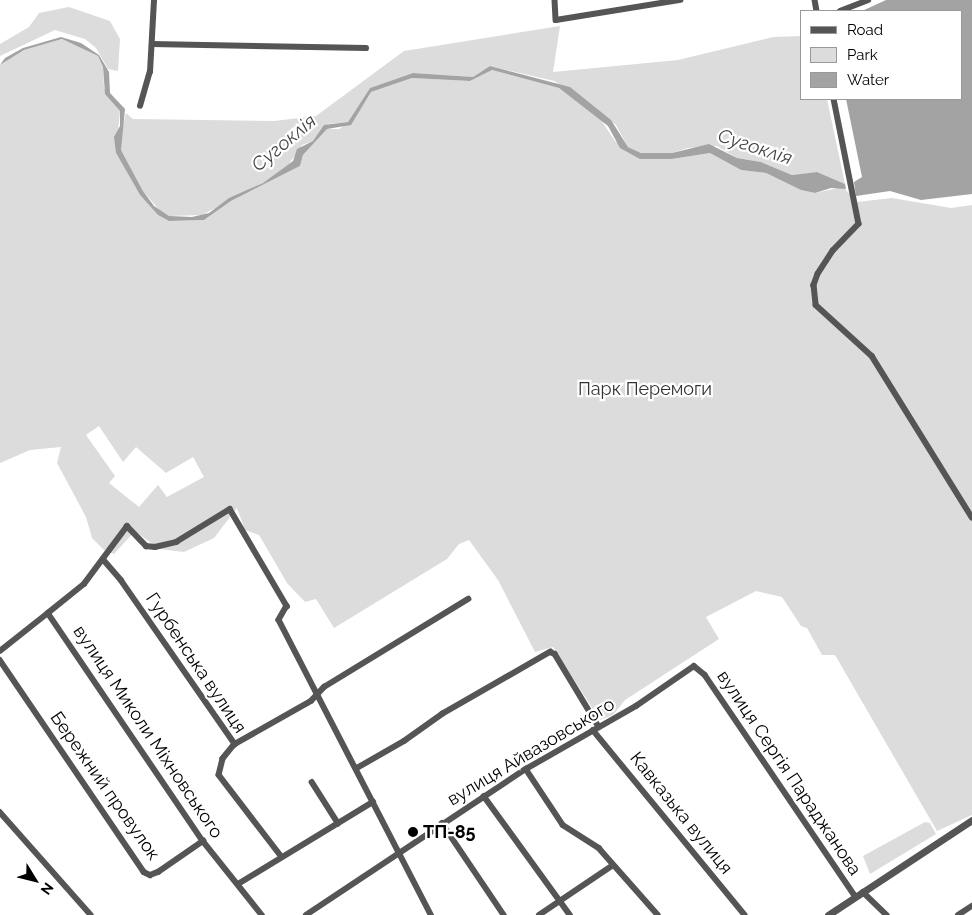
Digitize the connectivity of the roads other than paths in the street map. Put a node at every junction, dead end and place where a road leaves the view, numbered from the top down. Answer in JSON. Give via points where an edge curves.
{"nodes":[{"id":1,"x":154,"y":0,"type":"edge"},
{"id":2,"x":556,"y":0,"type":"edge"},
{"id":3,"x":680,"y":0,"type":"edge"},
{"id":4,"x":868,"y":0,"type":"edge"},
{"id":5,"x":843,"y":10,"type":"edge"},
{"id":6,"x":152,"y":44,"type":"junction"},
{"id":7,"x":366,"y":48,"type":"dead end"},
{"id":8,"x":834,"y":100,"type":"edge"},
{"id":9,"x":140,"y":106,"type":"dead end"},
{"id":10,"x":972,"y":517,"type":"edge"},
{"id":11,"x":103,"y":559,"type":"junction"},
{"id":12,"x":468,"y":599,"type":"dead end"},
{"id":13,"x":48,"y":613,"type":"junction"},
{"id":14,"x":0,"y":651,"type":"edge"},
{"id":15,"x":0,"y":660,"type":"edge"},
{"id":16,"x":697,"y":666,"type":"joint"},
{"id":17,"x":318,"y":695,"type":"junction"},
{"id":18,"x":596,"y":728,"type":"junction"},
{"id":19,"x":235,"y":744,"type":"junction"},
{"id":20,"x":357,"y":768,"type":"junction"},
{"id":21,"x":526,"y":769,"type":"junction"},
{"id":22,"x":312,"y":782,"type":"dead end"},
{"id":23,"x":484,"y":796,"type":"junction"},
{"id":24,"x":373,"y":802,"type":"junction"},
{"id":25,"x":0,"y":812,"type":"edge"},
{"id":26,"x":972,"y":820,"type":"edge"},
{"id":27,"x":338,"y":823,"type":"junction"},
{"id":28,"x":442,"y":823,"type":"junction"},
{"id":29,"x":204,"y":840,"type":"junction"},
{"id":30,"x":400,"y":854,"type":"junction"},
{"id":31,"x":282,"y":857,"type":"junction"},
{"id":32,"x":614,"y":865,"type":"junction"},
{"id":33,"x":238,"y":884,"type":"junction"},
{"id":34,"x":862,"y":892,"type":"junction"},
{"id":35,"x":856,"y":897,"type":"junction"},
{"id":36,"x":558,"y":902,"type":"junction"},
{"id":37,"x":972,"y":906,"type":"edge"},
{"id":38,"x":91,"y":915,"type":"edge"},
{"id":39,"x":262,"y":915,"type":"edge"},
{"id":40,"x":306,"y":915,"type":"edge"},
{"id":41,"x":431,"y":915,"type":"edge"},
{"id":42,"x":504,"y":915,"type":"edge"},
{"id":43,"x":539,"y":915,"type":"edge"},
{"id":44,"x":570,"y":915,"type":"edge"},
{"id":45,"x":658,"y":915,"type":"edge"},
{"id":46,"x":745,"y":915,"type":"edge"},
{"id":47,"x":828,"y":915,"type":"edge"},
{"id":48,"x":887,"y":915,"type":"edge"},
{"id":49,"x":958,"y":915,"type":"edge"}],
"edges":[{"from":1,"to":6,"type":"street"},
{"from":2,"to":3,"type":"street","via":[[556,20]]},
{"from":4,"to":5,"type":"street"},
{"from":6,"to":7,"type":"street"},
{"from":6,"to":9,"type":"street","via":[[150,72]]},
{"from":8,"to":10,"type":"street","via":[[859,224],[833,251],[818,274],[814,285],[816,305],[872,356]]},
{"from":11,"to":13,"type":"street","via":[[84,584]]},
{"from":11,"to":17,"type":"street","via":[[127,526],[146,546],[155,548],[176,542],[230,509],[287,606],[279,620]]},
{"from":11,"to":19,"type":"street","name":"Гурбенська вулиця","via":[[122,580]]},
{"from":12,"to":17,"type":"street","via":[[324,688]]},
{"from":13,"to":14,"type":"street"},
{"from":13,"to":29,"type":"street","name":"вулиця Миколи Міхновського"},
{"from":15,"to":29,"type":"street","name":"Бережний провулок","via":[[144,872],[150,875],[158,872]]},
{"from":16,"to":18,"type":"street","name":"вулиця Айвазовського","via":[[687,668],[636,706]]},
{"from":16,"to":35,"type":"street","name":"вулиця Сергія Параджанова"},
{"from":17,"to":19,"type":"street"},
{"from":17,"to":20,"type":"street"},
{"from":18,"to":20,"type":"street","name":"Кавказька вулиця","via":[[556,654],[550,652]]},
{"from":18,"to":21,"type":"street","name":"вулиця Айвазовського"},
{"from":18,"to":46,"type":"street","name":"Кавказька вулиця"},
{"from":19,"to":31,"type":"street","name":"Гурбенська вулиця","via":[[223,759],[219,775]]},
{"from":20,"to":24,"type":"street"},
{"from":21,"to":23,"type":"street","name":"вулиця Айвазовського"},
{"from":21,"to":32,"type":"street","via":[[563,825],[599,848]]},
{"from":22,"to":27,"type":"street"},
{"from":23,"to":28,"type":"street","name":"вулиця Айвазовського"},
{"from":23,"to":36,"type":"street"},
{"from":24,"to":27,"type":"street"},
{"from":24,"to":30,"type":"street"},
{"from":25,"to":38,"type":"street"},
{"from":26,"to":34,"type":"street"},
{"from":27,"to":31,"type":"street"},
{"from":28,"to":30,"type":"street","name":"вулиця Айвазовського"},
{"from":28,"to":42,"type":"street"},
{"from":29,"to":33,"type":"street","name":"вулиця Миколи Міхновського"},
{"from":30,"to":40,"type":"street","name":"вулиця Айвазовського"},
{"from":30,"to":41,"type":"street"},
{"from":31,"to":33,"type":"street"},
{"from":32,"to":36,"type":"street","via":[[590,884]]},
{"from":32,"to":45,"type":"street"},
{"from":33,"to":39,"type":"street","name":"вулиця Миколи Міхновського"},
{"from":34,"to":35,"type":"street"},
{"from":34,"to":48,"type":"street"},
{"from":35,"to":47,"type":"street"},
{"from":36,"to":43,"type":"street"},
{"from":36,"to":44,"type":"street"},
{"from":37,"to":49,"type":"street"}]}
